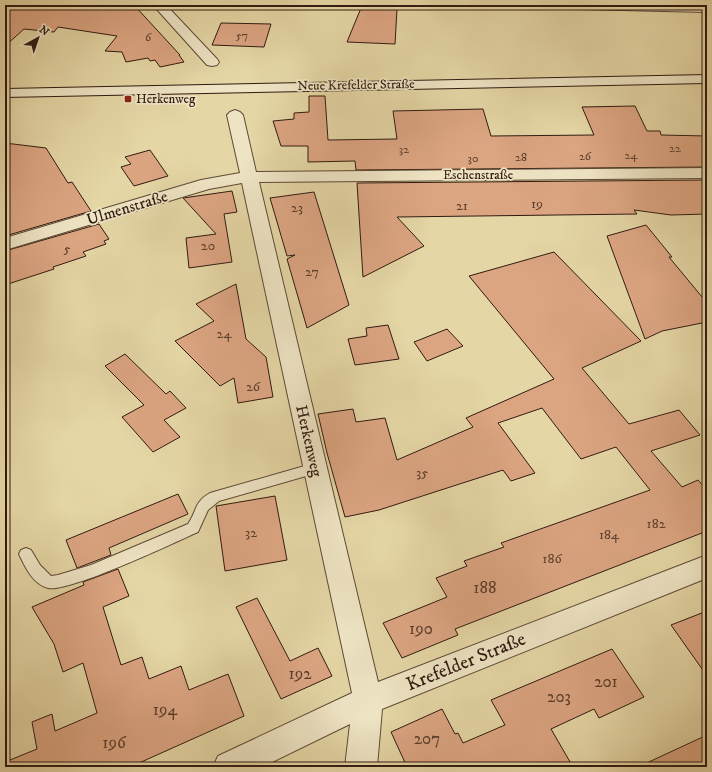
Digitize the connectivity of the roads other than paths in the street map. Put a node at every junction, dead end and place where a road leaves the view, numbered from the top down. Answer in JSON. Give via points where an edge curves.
{"nodes":[{"id":1,"x":159,"y":5,"type":"edge"},
{"id":2,"x":578,"y":5,"type":"edge"},
{"id":3,"x":707,"y":8,"type":"edge"},
{"id":4,"x":212,"y":62,"type":"dead end"},
{"id":5,"x":707,"y":79,"type":"edge"},
{"id":6,"x":5,"y":93,"type":"edge"},
{"id":7,"x":235,"y":116,"type":"dead end"},
{"id":8,"x":707,"y":173,"type":"edge"},
{"id":9,"x":250,"y":177,"type":"junction"},
{"id":10,"x":5,"y":244,"type":"edge"},
{"id":11,"x":315,"y":468,"type":"junction"},
{"id":12,"x":26,"y":554,"type":"dead end"},
{"id":13,"x":707,"y":566,"type":"edge"},
{"id":14,"x":368,"y":700,"type":"junction"},
{"id":15,"x":229,"y":767,"type":"edge"},
{"id":16,"x":361,"y":767,"type":"edge"}],
"edges":[{"from":1,"to":4,"type":"street"},
{"from":2,"to":3,"type":"street"},
{"from":5,"to":6,"type":"street","name":"Neue Krefelder Straße"},
{"from":7,"to":9,"type":"street","name":"Herkenweg"},
{"from":8,"to":9,"type":"street","name":"Eschenstraße"},
{"from":9,"to":10,"type":"street","name":"Ulmenstraße","via":[[207,184]]},
{"from":9,"to":11,"type":"street","name":"Herkenweg"},
{"from":11,"to":12,"type":"lane","via":[[244,487],[206,501],[193,528],[62,581],[50,583],[42,578]]},
{"from":11,"to":14,"type":"street","name":"Herkenweg"},
{"from":13,"to":14,"type":"street","name":"Krefelder Straße"},
{"from":14,"to":15,"type":"street","name":"Krefelder Straße"},
{"from":14,"to":16,"type":"street","name":"Herkenweg"}]}
